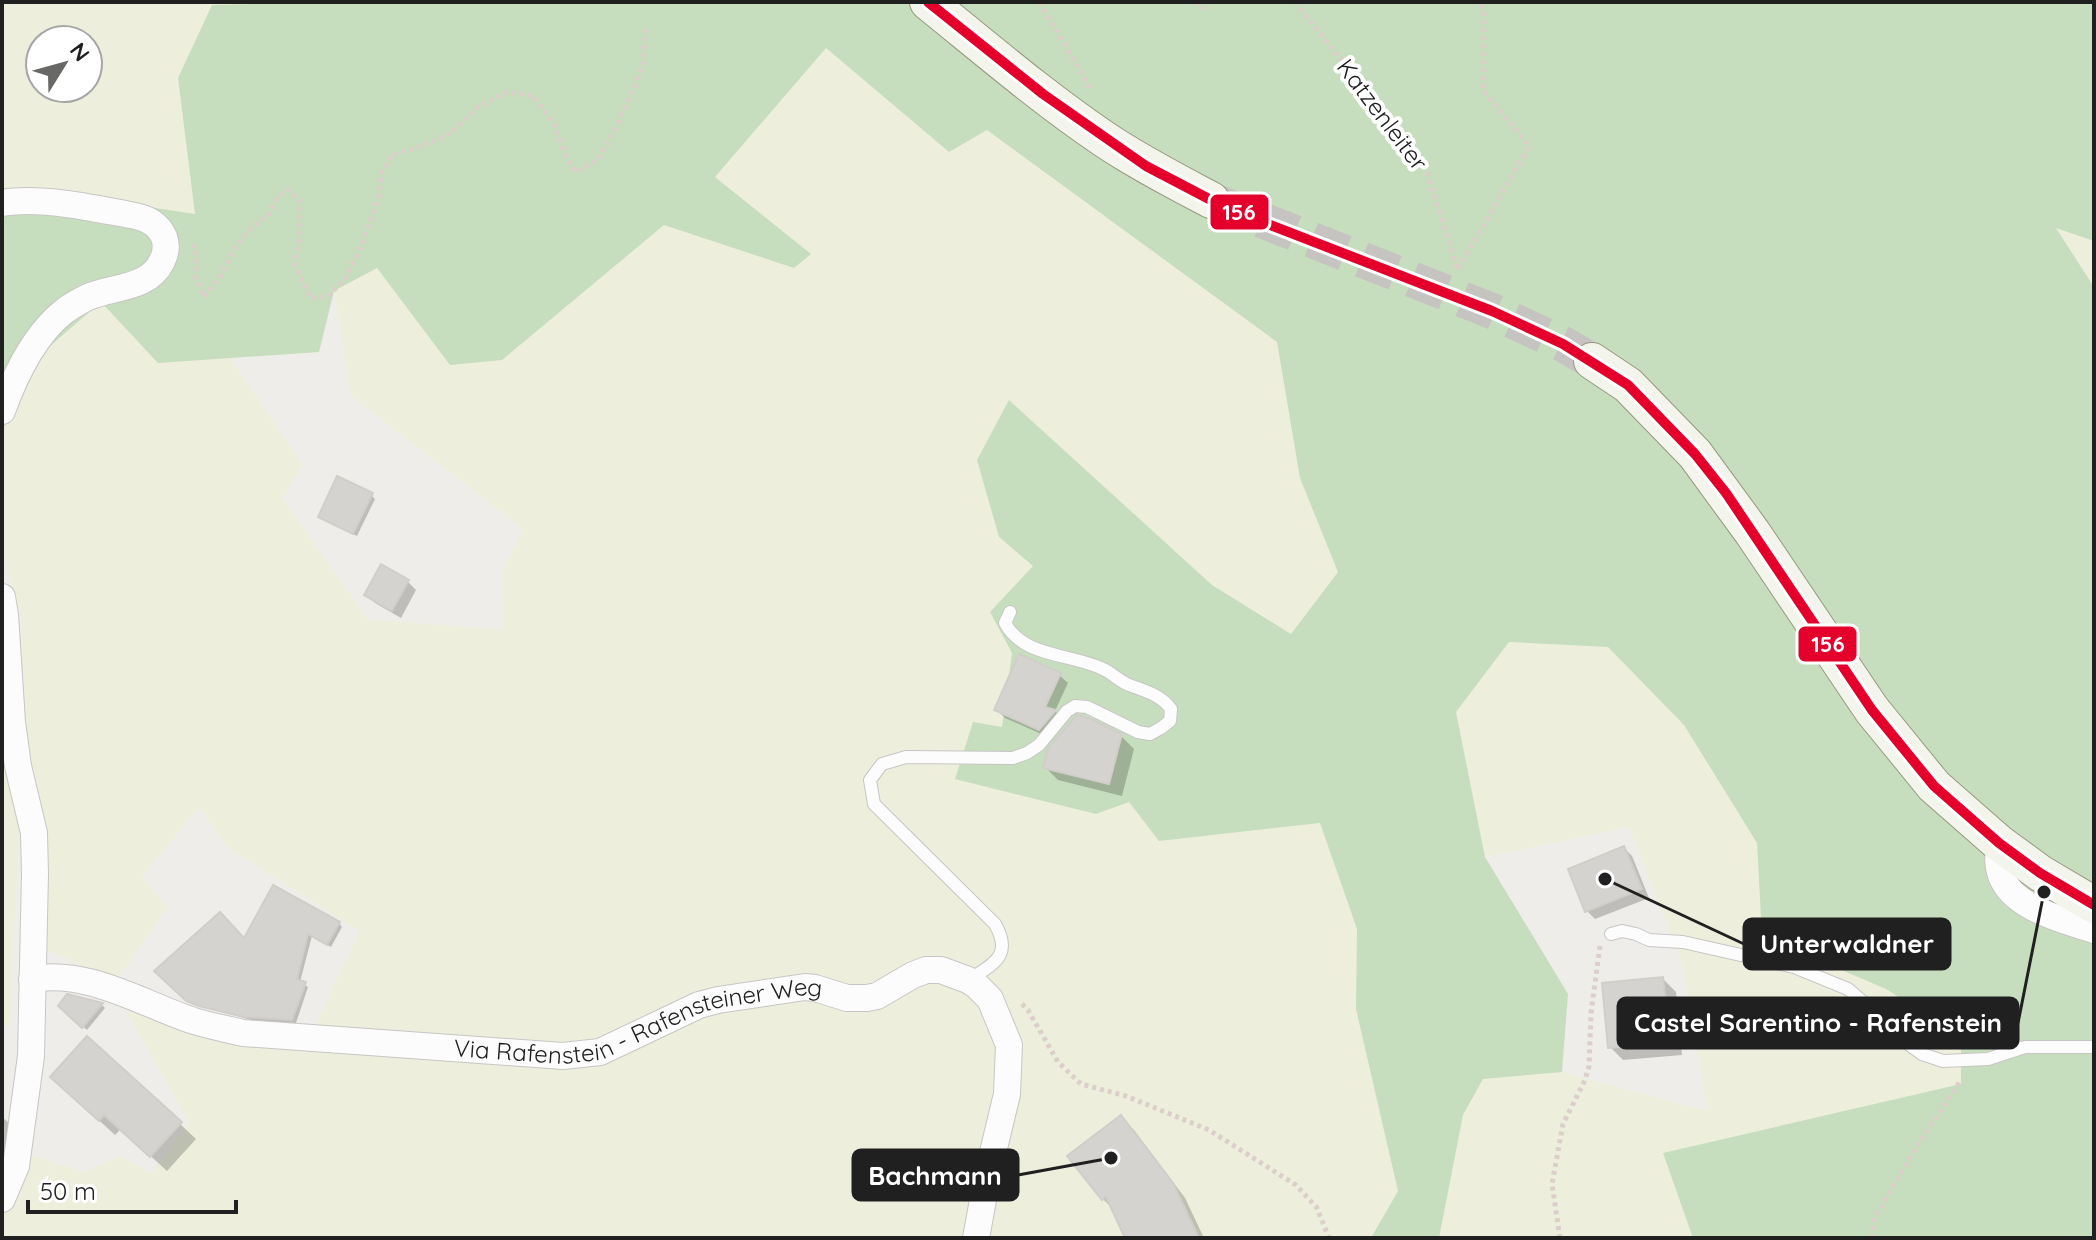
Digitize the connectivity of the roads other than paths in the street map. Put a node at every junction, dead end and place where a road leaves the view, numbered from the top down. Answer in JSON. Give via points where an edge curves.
{"nodes":[{"id":1,"x":928,"y":2,"type":"edge"},
{"id":2,"x":1211,"y":200,"type":"tunnel mouth"},
{"id":3,"x":2,"y":203,"type":"edge"},
{"id":4,"x":1592,"y":361,"type":"tunnel mouth"},
{"id":5,"x":2,"y":411,"type":"edge"},
{"id":6,"x":2,"y":597,"type":"edge"},
{"id":7,"x":1010,"y":612,"type":"dead end"},
{"id":8,"x":1999,"y":843,"type":"junction"},
{"id":9,"x":2094,"y":905,"type":"edge"},
{"id":10,"x":2094,"y":930,"type":"edge"},
{"id":11,"x":1611,"y":934,"type":"road end"},
{"id":12,"x":32,"y":979,"type":"junction"},
{"id":13,"x":968,"y":980,"type":"junction"},
{"id":14,"x":2094,"y":1047,"type":"edge"},
{"id":15,"x":2,"y":1199,"type":"edge"},
{"id":16,"x":976,"y":1238,"type":"edge"}],
"edges":[{"from":1,"to":2,"type":"main road","via":[[1102,137]]},
{"from":3,"to":5,"type":"street","via":[[53,203],[144,218],[156,225],[166,250],[152,276],[88,297],[43,332]]},
{"from":4,"to":8,"type":"main road","via":[[1628,385],[1695,454],[1872,710],[1934,786]]},
{"from":6,"to":12,"type":"street","via":[[12,722],[34,833]]},
{"from":7,"to":13,"type":"lane","via":[[1005,623],[1028,646],[1104,669],[1164,700],[1171,709],[1170,721],[1150,734],[1075,706],[1039,745],[1013,758],[906,757],[882,764],[870,780],[874,804],[1002,936],[999,957]]},
{"from":8,"to":9,"type":"main road"},
{"from":8,"to":10,"type":"street","via":[[1999,870],[2016,895],[2044,913]]},
{"from":11,"to":14,"type":"lane","via":[[1622,931],[1794,967],[1848,989],[1904,1041],[1943,1061],[1988,1059],[2025,1047]]},
{"from":12,"to":13,"type":"street","name":"Via Rafenstein - Rafensteiner Weg","via":[[56,976],[119,991],[194,1021],[243,1033],[563,1056],[600,1052],[718,1000],[805,987],[867,998],[926,970]]},
{"from":12,"to":15,"type":"street","via":[[23,1119],[16,1166]]},
{"from":13,"to":16,"type":"street","name":"Via Rafenstein - Rafensteiner Weg","via":[[990,999],[1009,1045],[1007,1094]]}]}
